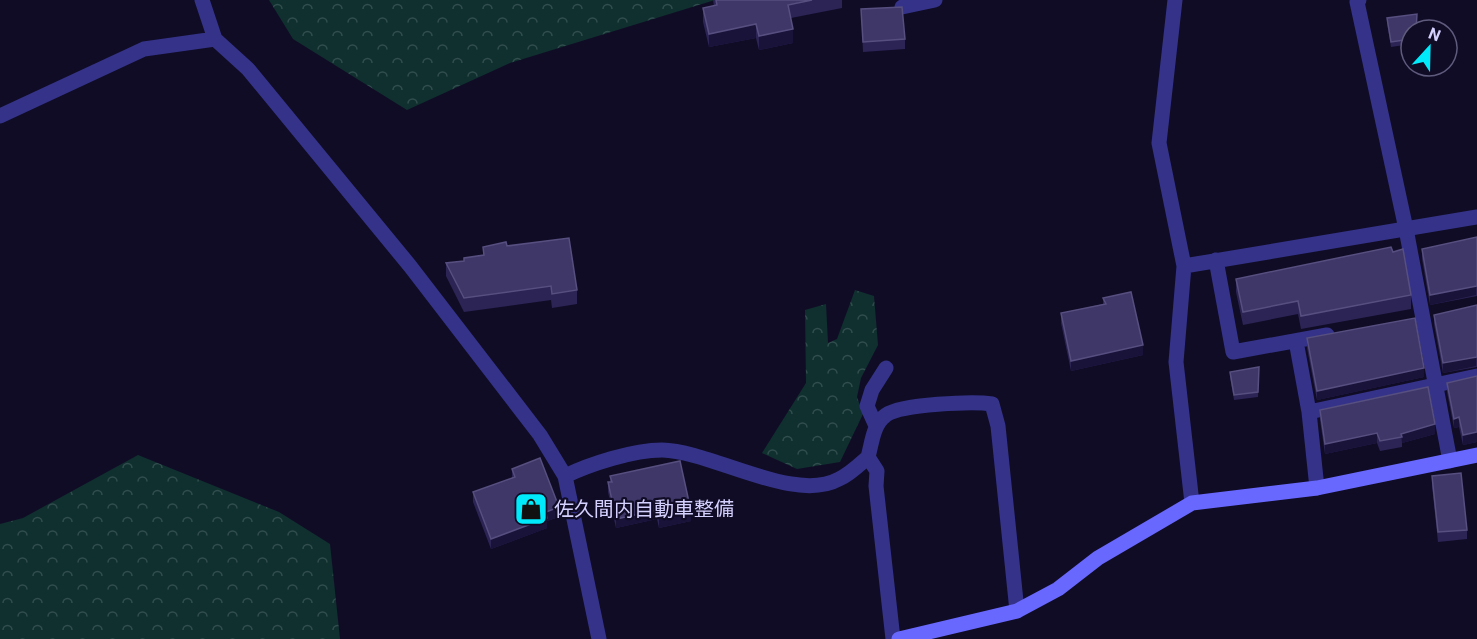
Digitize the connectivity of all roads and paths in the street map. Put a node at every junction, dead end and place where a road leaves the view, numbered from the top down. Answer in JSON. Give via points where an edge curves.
{"nodes":[{"id":1,"x":202,"y":0,"type":"edge"},
{"id":2,"x":935,"y":0,"type":"edge"},
{"id":3,"x":1175,"y":0,"type":"edge"},
{"id":4,"x":1359,"y":0,"type":"edge"},
{"id":5,"x":902,"y":7,"type":"edge"},
{"id":6,"x":215,"y":39,"type":"junction"},
{"id":7,"x":0,"y":116,"type":"edge"},
{"id":8,"x":1477,"y":217,"type":"edge"},
{"id":9,"x":1406,"y":229,"type":"junction"},
{"id":10,"x":1216,"y":260,"type":"junction"},
{"id":11,"x":1184,"y":266,"type":"junction"},
{"id":12,"x":1342,"y":332,"type":"edge"},
{"id":13,"x":1296,"y":341,"type":"junction"},
{"id":14,"x":886,"y":368,"type":"dead end"},
{"id":15,"x":1477,"y":376,"type":"edge"},
{"id":16,"x":1435,"y":385,"type":"junction"},
{"id":17,"x":1309,"y":412,"type":"junction"},
{"id":18,"x":876,"y":426,"type":"junction"},
{"id":19,"x":1477,"y":455,"type":"edge"},
{"id":20,"x":868,"y":457,"type":"junction"},
{"id":21,"x":1450,"y":461,"type":"junction"},
{"id":22,"x":565,"y":476,"type":"junction"},
{"id":23,"x":1317,"y":488,"type":"junction"},
{"id":24,"x":1192,"y":503,"type":"junction"},
{"id":25,"x":1017,"y":611,"type":"junction"},
{"id":26,"x":599,"y":639,"type":"edge"},
{"id":27,"x":893,"y":639,"type":"edge"},
{"id":28,"x":899,"y":639,"type":"edge"}],
"edges":[{"from":1,"to":6,"type":"street"},
{"from":2,"to":5,"type":"street"},
{"from":3,"to":11,"type":"street","via":[[1159,143]]},
{"from":4,"to":9,"type":"street"},
{"from":6,"to":7,"type":"street","via":[[144,50]]},
{"from":6,"to":22,"type":"street","via":[[248,69],[410,266],[522,409]]},
{"from":8,"to":9,"type":"street"},
{"from":9,"to":10,"type":"street"},
{"from":9,"to":16,"type":"street"},
{"from":10,"to":11,"type":"street"},
{"from":10,"to":13,"type":"street","via":[[1233,352]]},
{"from":11,"to":24,"type":"street","via":[[1176,362]]},
{"from":12,"to":13,"type":"street"},
{"from":13,"to":17,"type":"street"},
{"from":14,"to":18,"type":"street","via":[[867,406]]},
{"from":15,"to":16,"type":"street"},
{"from":16,"to":17,"type":"street"},
{"from":16,"to":21,"type":"street"},
{"from":17,"to":23,"type":"street"},
{"from":18,"to":20,"type":"street"},
{"from":18,"to":25,"type":"street","via":[[886,415],[902,409],[992,404],[998,426]]},
{"from":19,"to":21,"type":"street"},
{"from":20,"to":22,"type":"street","via":[[838,481],[808,487],[662,450],[624,456]]},
{"from":20,"to":27,"type":"street","via":[[877,471]]},
{"from":21,"to":23,"type":"street"},
{"from":22,"to":26,"type":"street"},
{"from":23,"to":24,"type":"street"},
{"from":24,"to":25,"type":"street"},
{"from":25,"to":28,"type":"street"}]}
